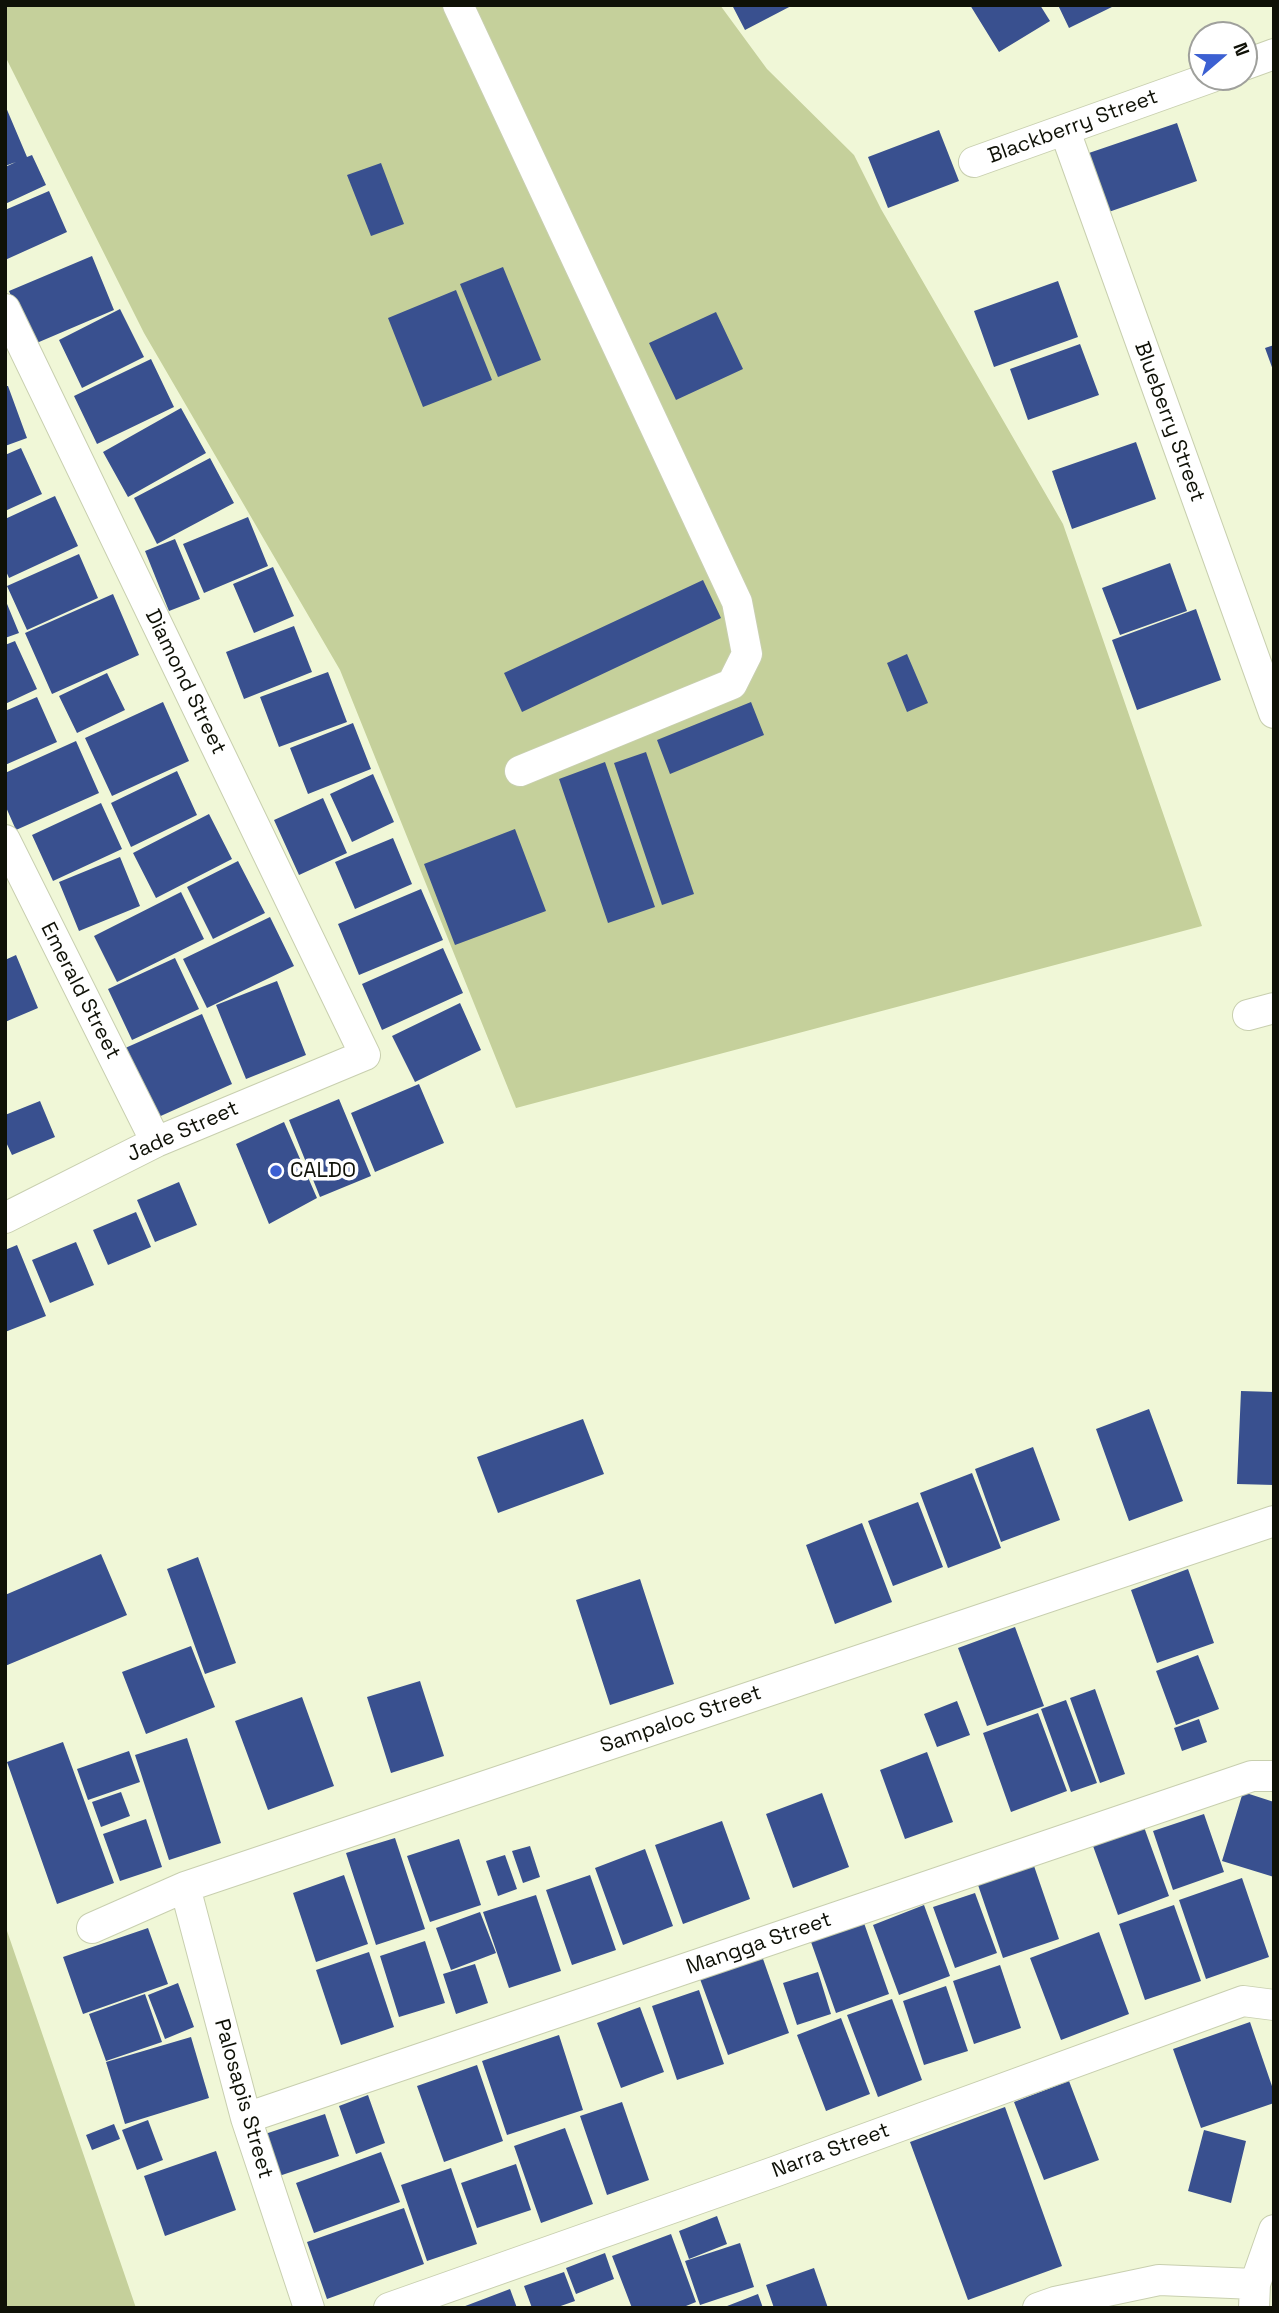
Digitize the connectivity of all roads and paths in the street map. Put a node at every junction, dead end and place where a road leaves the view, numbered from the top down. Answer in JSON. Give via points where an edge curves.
{"nodes":[{"id":1,"x":458,"y":5,"type":"edge"},
{"id":2,"x":1188,"y":86,"type":"edge"},
{"id":3,"x":1065,"y":131,"type":"junction"},
{"id":4,"x":974,"y":162,"type":"dead end"},
{"id":5,"x":5,"y":310,"type":"edge"},
{"id":6,"x":1274,"y":713,"type":"edge"},
{"id":7,"x":520,"y":771,"type":"dead end"},
{"id":8,"x":5,"y":840,"type":"edge"},
{"id":9,"x":365,"y":1055,"type":"joint"},
{"id":10,"x":156,"y":1142,"type":"junction"},
{"id":11,"x":5,"y":1218,"type":"edge"},
{"id":12,"x":1274,"y":1521,"type":"edge"},
{"id":13,"x":1274,"y":1776,"type":"edge"},
{"id":14,"x":185,"y":1887,"type":"junction"},
{"id":15,"x":92,"y":1928,"type":"dead end"},
{"id":16,"x":1274,"y":2005,"type":"edge"},
{"id":17,"x":246,"y":2118,"type":"junction"},
{"id":18,"x":1274,"y":2230,"type":"edge"},
{"id":19,"x":1255,"y":2296,"type":"edge"},
{"id":20,"x":309,"y":2308,"type":"edge"},
{"id":21,"x":389,"y":2308,"type":"edge"},
{"id":22,"x":1038,"y":2308,"type":"edge"}],
"edges":[{"from":1,"to":7,"type":"street","via":[[737,602],[747,654],[732,684]]},
{"from":2,"to":3,"type":"street","name":"Blackberry Street"},
{"from":3,"to":4,"type":"street","name":"Blackberry Street"},
{"from":3,"to":6,"type":"street","name":"Blueberry Street"},
{"from":5,"to":9,"type":"street","name":"Diamond Street"},
{"from":8,"to":10,"type":"street","name":"Emerald Street"},
{"from":9,"to":10,"type":"street","name":"Jade Street"},
{"from":10,"to":11,"type":"street","name":"Jade Street"},
{"from":12,"to":14,"type":"street","name":"Sampaloc Street"},
{"from":13,"to":17,"type":"street","name":"Mangga Street","via":[[1252,1776]]},
{"from":14,"to":15,"type":"street","name":"Sampaloc Street"},
{"from":14,"to":17,"type":"street","name":"Palosapis Street"},
{"from":16,"to":21,"type":"street","name":"Narra Street","via":[[1243,2001]]},
{"from":17,"to":20,"type":"street","name":"Palosapis Street"},
{"from":18,"to":19,"type":"street"},
{"from":19,"to":22,"type":"street","via":[[1159,2280]]}]}
